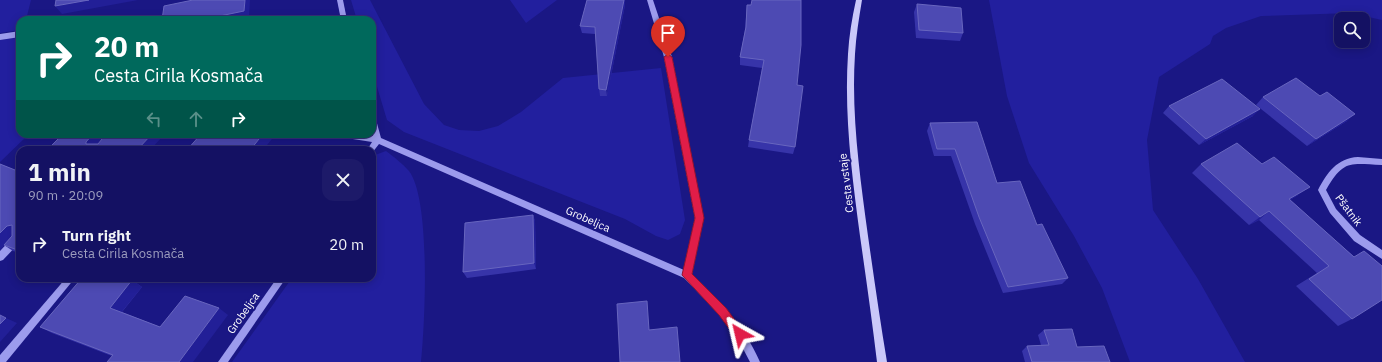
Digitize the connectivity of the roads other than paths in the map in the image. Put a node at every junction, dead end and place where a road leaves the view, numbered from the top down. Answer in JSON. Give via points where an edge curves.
{"nodes":[{"id":1,"x":340,"y":0,"type":"edge"},
{"id":2,"x":650,"y":0,"type":"edge"},
{"id":3,"x":859,"y":0,"type":"edge"},
{"id":4,"x":343,"y":16,"type":"edge"},
{"id":5,"x":16,"y":35,"type":"edge"},
{"id":6,"x":0,"y":37,"type":"edge"},
{"id":7,"x":376,"y":133,"type":"edge"},
{"id":8,"x":365,"y":138,"type":"edge"},
{"id":9,"x":378,"y":140,"type":"junction"},
{"id":10,"x":374,"y":146,"type":"edge"},
{"id":11,"x":1382,"y":162,"type":"edge"},
{"id":12,"x":16,"y":240,"type":"edge"},
{"id":13,"x":1382,"y":255,"type":"edge"},
{"id":14,"x":0,"y":257,"type":"edge"},
{"id":15,"x":687,"y":275,"type":"junction"},
{"id":16,"x":68,"y":282,"type":"edge"},
{"id":17,"x":279,"y":282,"type":"edge"},
{"id":18,"x":0,"y":362,"type":"edge"},
{"id":19,"x":223,"y":362,"type":"edge"},
{"id":20,"x":755,"y":362,"type":"edge"},
{"id":21,"x":882,"y":362,"type":"edge"}],
"edges":[{"from":1,"to":4,"type":"street"},
{"from":2,"to":15,"type":"street","via":[[668,57],[699,218]]},
{"from":3,"to":21,"type":"main road","name":"Cesta vstaje","via":[[852,28],[849,98],[855,166]]},
{"from":5,"to":6,"type":"street"},
{"from":7,"to":9,"type":"street"},
{"from":8,"to":9,"type":"street","name":"Grobeljca"},
{"from":9,"to":10,"type":"street"},
{"from":9,"to":15,"type":"street","name":"Grobeljca"},
{"from":11,"to":13,"type":"street","name":"Pšatnik","via":[[1343,163],[1330,176],[1322,190],[1334,211],[1356,238]]},
{"from":12,"to":14,"type":"street"},
{"from":15,"to":20,"type":"street","name":"Grobeljca","via":[[723,312],[748,346]]},
{"from":16,"to":18,"type":"street"},
{"from":17,"to":19,"type":"street","name":"Grobeljca"}]}
